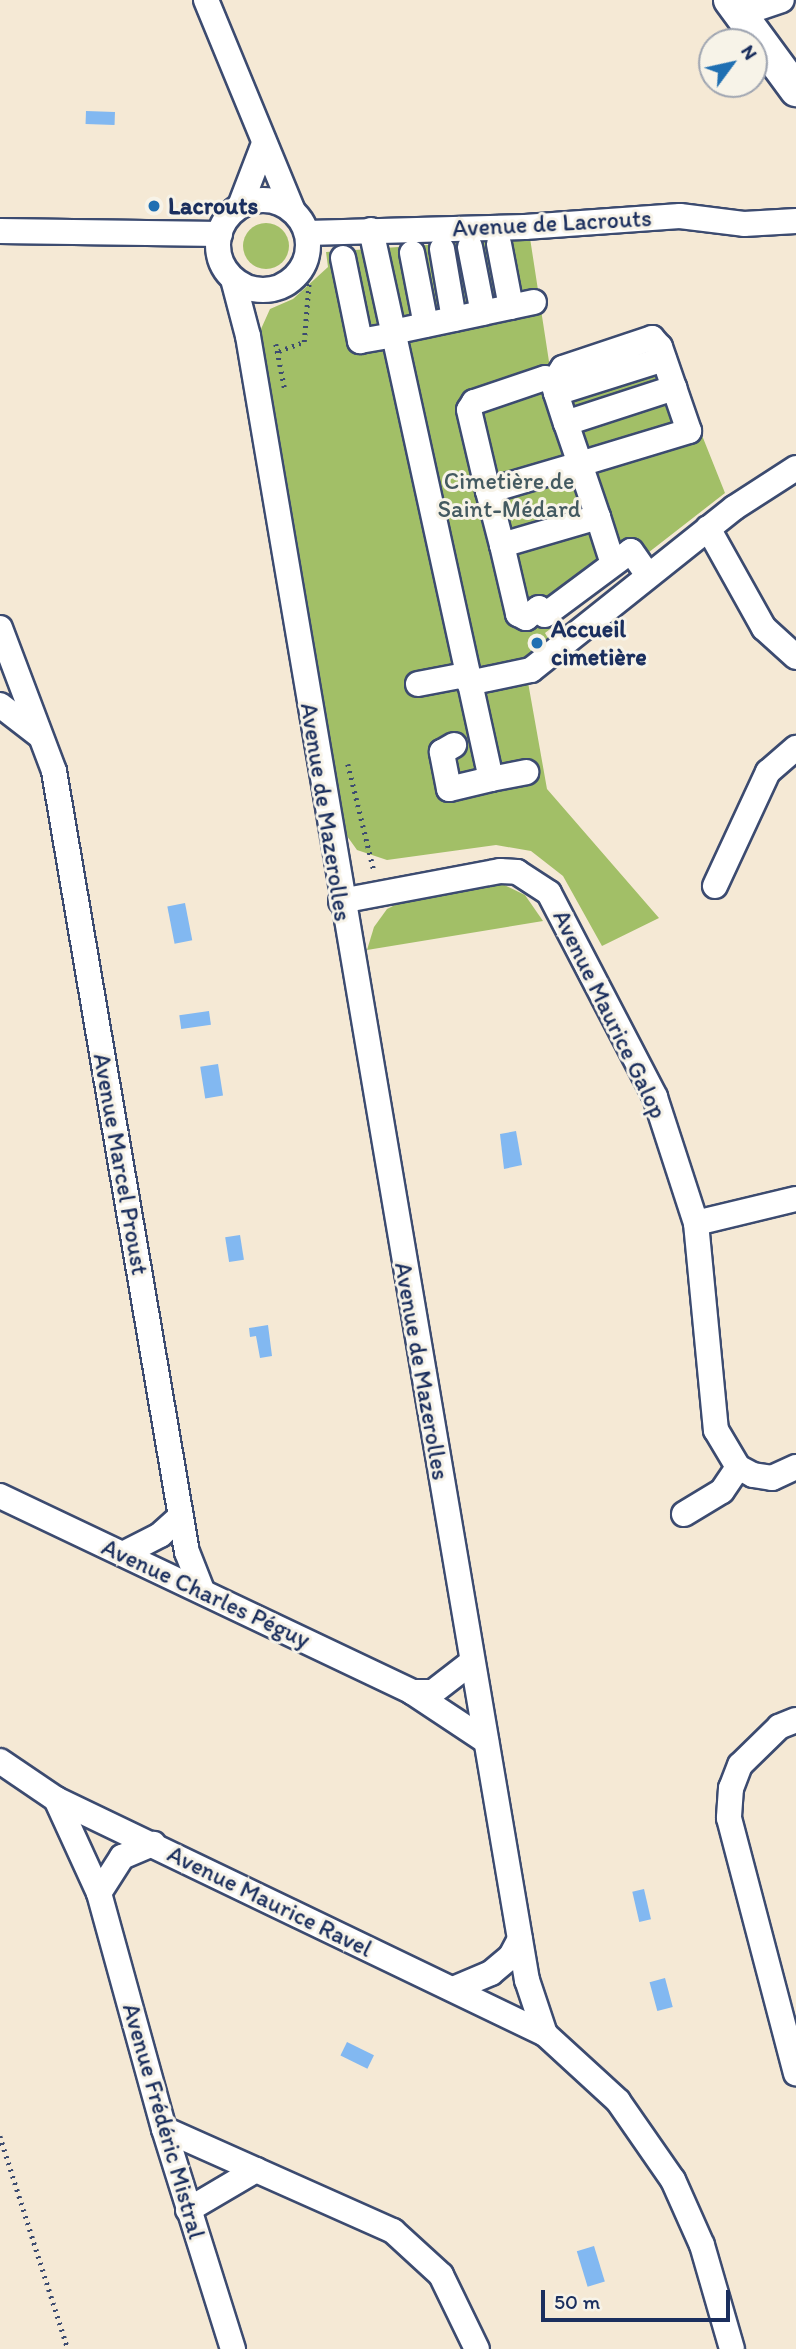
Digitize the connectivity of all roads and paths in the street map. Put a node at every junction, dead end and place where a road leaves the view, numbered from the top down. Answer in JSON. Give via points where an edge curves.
{"nodes":[{"id":1,"x":206,"y":0,"type":"edge"},
{"id":2,"x":782,"y":0,"type":"edge"},
{"id":3,"x":735,"y":7,"type":"edge"},
{"id":4,"x":796,"y":90,"type":"edge"},
{"id":5,"x":263,"y":146,"type":"junction"},
{"id":6,"x":240,"y":206,"type":"junction"},
{"id":7,"x":293,"y":211,"type":"junction"},
{"id":8,"x":796,"y":221,"type":"edge"},
{"id":9,"x":371,"y":230,"type":"junction"},
{"id":10,"x":0,"y":231,"type":"edge"},
{"id":11,"x":307,"y":233,"type":"junction"},
{"id":12,"x":220,"y":234,"type":"junction"},
{"id":13,"x":499,"y":244,"type":"dead end"},
{"id":14,"x":470,"y":247,"type":"dead end"},
{"id":15,"x":442,"y":249,"type":"dead end"},
{"id":16,"x":412,"y":253,"type":"dead end"},
{"id":17,"x":344,"y":258,"type":"dead end"},
{"id":18,"x":233,"y":278,"type":"junction"},
{"id":19,"x":309,"y":281,"type":"dead end"},
{"id":20,"x":269,"y":290,"type":"junction"},
{"id":21,"x":483,"y":313,"type":"junction"},
{"id":22,"x":454,"y":319,"type":"junction"},
{"id":23,"x":426,"y":325,"type":"junction"},
{"id":24,"x":393,"y":334,"type":"junction"},
{"id":25,"x":248,"y":336,"type":"junction"},
{"id":26,"x":279,"y":351,"type":"dead end"},
{"id":27,"x":555,"y":388,"type":"junction"},
{"id":28,"x":674,"y":388,"type":"junction"},
{"id":29,"x":566,"y":423,"type":"junction"},
{"id":30,"x":580,"y":464,"type":"junction"},
{"id":31,"x":796,"y":468,"type":"edge"},
{"id":32,"x":488,"y":491,"type":"junction"},
{"id":33,"x":598,"y":517,"type":"junction"},
{"id":34,"x":708,"y":528,"type":"junction"},
{"id":35,"x":502,"y":545,"type":"junction"},
{"id":36,"x":612,"y":561,"type":"junction"},
{"id":37,"x":647,"y":574,"type":"junction"},
{"id":38,"x":0,"y":628,"type":"edge"},
{"id":39,"x":796,"y":657,"type":"edge"},
{"id":40,"x":467,"y":679,"type":"junction"},
{"id":41,"x":418,"y":684,"type":"dead end"},
{"id":42,"x":0,"y":705,"type":"edge"},
{"id":43,"x":42,"y":737,"type":"junction"},
{"id":44,"x":454,"y":745,"type":"dead end"},
{"id":45,"x":796,"y":748,"type":"edge"},
{"id":46,"x":526,"y":772,"type":"dead end"},
{"id":47,"x":491,"y":779,"type":"junction"},
{"id":48,"x":715,"y":886,"type":"dead end"},
{"id":49,"x":341,"y":901,"type":"junction"},
{"id":50,"x":796,"y":1199,"type":"edge"},
{"id":51,"x":696,"y":1223,"type":"junction"},
{"id":52,"x":738,"y":1467,"type":"junction"},
{"id":53,"x":796,"y":1467,"type":"edge"},
{"id":54,"x":0,"y":1496,"type":"edge"},
{"id":55,"x":684,"y":1514,"type":"dead end"},
{"id":56,"x":181,"y":1516,"type":"junction"},
{"id":57,"x":123,"y":1554,"type":"junction"},
{"id":58,"x":202,"y":1590,"type":"junction"},
{"id":59,"x":472,"y":1662,"type":"junction"},
{"id":60,"x":412,"y":1692,"type":"junction"},
{"id":61,"x":796,"y":1720,"type":"edge"},
{"id":62,"x":486,"y":1741,"type":"junction"},
{"id":63,"x":0,"y":1761,"type":"edge"},
{"id":64,"x":56,"y":1800,"type":"junction"},
{"id":65,"x":153,"y":1844,"type":"junction"},
{"id":66,"x":99,"y":1892,"type":"junction"},
{"id":67,"x":520,"y":1939,"type":"junction"},
{"id":68,"x":453,"y":1989,"type":"junction"},
{"id":69,"x":545,"y":2034,"type":"junction"},
{"id":70,"x":796,"y":2073,"type":"edge"},
{"id":71,"x":164,"y":2129,"type":"junction"},
{"id":72,"x":0,"y":2136,"type":"edge"},
{"id":73,"x":256,"y":2170,"type":"junction"},
{"id":74,"x":188,"y":2210,"type":"junction"},
{"id":75,"x":68,"y":2349,"type":"edge"},
{"id":76,"x":233,"y":2349,"type":"edge"},
{"id":77,"x":477,"y":2349,"type":"edge"},
{"id":78,"x":733,"y":2349,"type":"edge"}],
"edges":[{"from":1,"to":5,"type":"street"},
{"from":2,"to":3,"type":"street"},
{"from":3,"to":4,"type":"main road"},
{"from":5,"to":6,"type":"street"},
{"from":5,"to":7,"type":"street"},
{"from":6,"to":7,"type":"street","via":[[262,200]]},
{"from":6,"to":12,"type":"street"},
{"from":7,"to":11,"type":"street"},
{"from":8,"to":9,"type":"street","name":"Avenue de Lacrouts","via":[[744,224],[680,216],[525,227]]},
{"from":9,"to":11,"type":"street","name":"Avenue de Lacrouts"},
{"from":9,"to":24,"type":"street"},
{"from":10,"to":12,"type":"street"},
{"from":11,"to":20,"type":"street","via":[[309,246],[301,271]]},
{"from":12,"to":18,"type":"street","via":[[220,258]]},
{"from":13,"to":21,"type":"street","via":[[523,304]]},
{"from":14,"to":21,"type":"street"},
{"from":15,"to":22,"type":"street"},
{"from":16,"to":23,"type":"street"},
{"from":17,"to":24,"type":"street","via":[[360,341]]},
{"from":18,"to":20,"type":"street","via":[[249,289]]},
{"from":18,"to":25,"type":"street","name":"Avenue de Mazerolles"},
{"from":19,"to":26,"type":"path","via":[[304,342]]},
{"from":20,"to":25,"type":"street"},
{"from":21,"to":22,"type":"street"},
{"from":22,"to":23,"type":"street"},
{"from":23,"to":24,"type":"street"},
{"from":24,"to":40,"type":"street"},
{"from":25,"to":49,"type":"street","name":"Avenue de Mazerolles"},
{"from":27,"to":28,"type":"street","via":[[664,359]]},
{"from":27,"to":29,"type":"street"},
{"from":27,"to":32,"type":"street","via":[[545,378],[474,402],[469,410]]},
{"from":28,"to":29,"type":"street"},
{"from":28,"to":30,"type":"street","via":[[689,431]]},
{"from":29,"to":30,"type":"street"},
{"from":30,"to":32,"type":"street"},
{"from":30,"to":33,"type":"street"},
{"from":31,"to":34,"type":"street"},
{"from":32,"to":35,"type":"street"},
{"from":33,"to":35,"type":"street"},
{"from":33,"to":36,"type":"street"},
{"from":34,"to":37,"type":"street"},
{"from":34,"to":39,"type":"street","via":[[764,628]]},
{"from":35,"to":36,"type":"street","via":[[518,614],[526,618],[538,608],[545,615]]},
{"from":36,"to":37,"type":"street","via":[[631,551]]},
{"from":37,"to":40,"type":"street","via":[[526,671]]},
{"from":38,"to":43,"type":"street","name":"Avenue Marcel Proust"},
{"from":40,"to":41,"type":"street"},
{"from":40,"to":47,"type":"street"},
{"from":42,"to":43,"type":"street"},
{"from":43,"to":56,"type":"street","name":"Avenue Marcel Proust","via":[[54,771]]},
{"from":44,"to":47,"type":"street","via":[[442,752],[449,789]]},
{"from":45,"to":48,"type":"street","via":[[768,772]]},
{"from":46,"to":47,"type":"street"},
{"from":49,"to":51,"type":"street","name":"Avenue Maurice Galop","via":[[500,872],[517,872],[549,893],[655,1097]]},
{"from":49,"to":59,"type":"street","name":"Avenue de Mazerolles"},
{"from":50,"to":51,"type":"street"},
{"from":51,"to":52,"type":"street","name":"Avenue Maurice Galop","via":[[716,1430]]},
{"from":52,"to":53,"type":"street","via":[[772,1478]]},
{"from":52,"to":55,"type":"street","via":[[722,1491]]},
{"from":54,"to":57,"type":"street","name":"Avenue Charles Péguy"},
{"from":56,"to":57,"type":"street","via":[[160,1535]]},
{"from":56,"to":58,"type":"street","name":"Avenue Marcel Proust","via":[[187,1552]]},
{"from":57,"to":58,"type":"street","name":"Avenue Charles Péguy"},
{"from":58,"to":60,"type":"street","name":"Avenue Charles Péguy"},
{"from":59,"to":60,"type":"street","via":[[433,1692]]},
{"from":59,"to":62,"type":"street","name":"Avenue de Mazerolles"},
{"from":60,"to":62,"type":"street","name":"Avenue Charles Péguy"},
{"from":61,"to":70,"type":"street","via":[[779,1727],[740,1765],[731,1788],[729,1818]]},
{"from":62,"to":67,"type":"street","name":"Avenue de Mazerolles"},
{"from":63,"to":64,"type":"street","name":"Avenue Maurice Ravel"},
{"from":64,"to":65,"type":"street","name":"Avenue Maurice Ravel"},
{"from":64,"to":66,"type":"street","name":"Avenue Frédéric Mistral"},
{"from":65,"to":66,"type":"street","via":[[122,1857]]},
{"from":65,"to":68,"type":"street","name":"Avenue Maurice Ravel"},
{"from":66,"to":71,"type":"street","name":"Avenue Frédéric Mistral"},
{"from":67,"to":68,"type":"street","via":[[511,1956],[491,1973]]},
{"from":67,"to":69,"type":"street","name":"Avenue de Mazerolles"},
{"from":68,"to":69,"type":"street","name":"Avenue Maurice Ravel"},
{"from":69,"to":78,"type":"street","via":[[618,2101],[673,2180],[698,2235]]},
{"from":71,"to":73,"type":"street"},
{"from":71,"to":74,"type":"street","name":"Avenue Frédéric Mistral"},
{"from":72,"to":75,"type":"path"},
{"from":73,"to":74,"type":"street"},
{"from":73,"to":77,"type":"street","via":[[393,2231],[441,2275]]},
{"from":74,"to":76,"type":"street","name":"Avenue Frédéric Mistral"}]}
